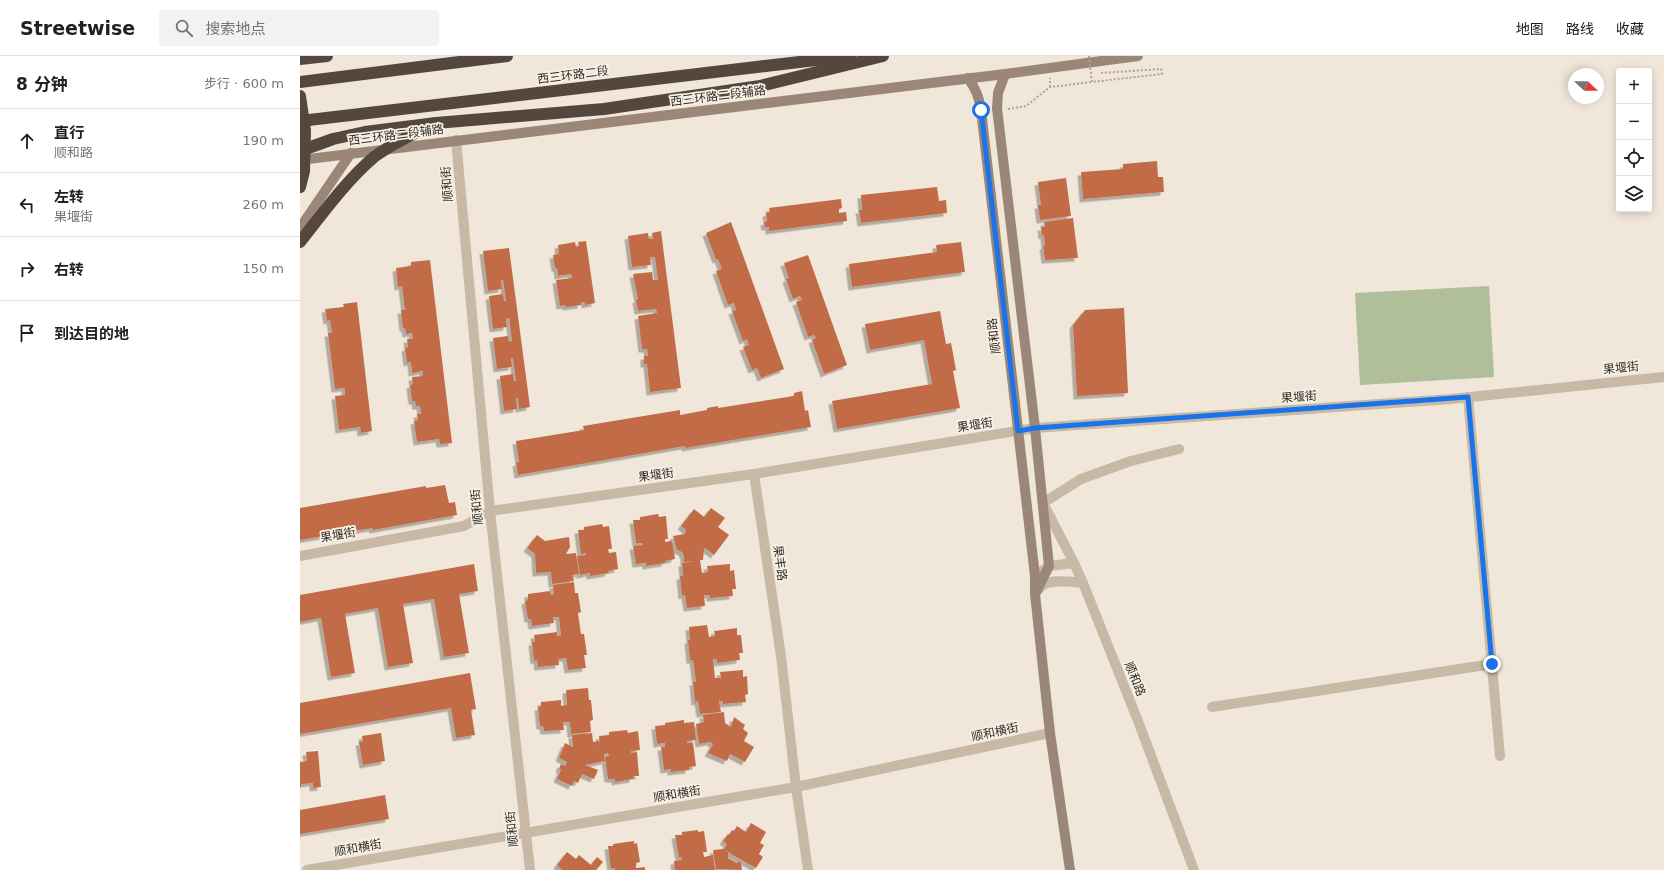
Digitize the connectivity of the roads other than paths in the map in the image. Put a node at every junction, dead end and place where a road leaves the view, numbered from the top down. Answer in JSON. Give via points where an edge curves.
{"nodes":[{"id":1,"x":327,"y":56,"type":"edge"},
{"id":2,"x":507,"y":56,"type":"edge"},
{"id":3,"x":850,"y":56,"type":"edge"},
{"id":4,"x":883,"y":56,"type":"edge"},
{"id":5,"x":1138,"y":56,"type":"edge"},
{"id":6,"x":300,"y":59,"type":"edge"},
{"id":7,"x":1005,"y":74,"type":"junction"},
{"id":8,"x":968,"y":78,"type":"junction"},
{"id":9,"x":300,"y":82,"type":"edge"},
{"id":10,"x":300,"y":96,"type":"edge"},
{"id":11,"x":300,"y":122,"type":"edge"},
{"id":12,"x":436,"y":124,"type":"junction"},
{"id":13,"x":456,"y":140,"type":"junction"},
{"id":14,"x":300,"y":151,"type":"edge"},
{"id":15,"x":351,"y":153,"type":"junction"},
{"id":16,"x":300,"y":160,"type":"edge"},
{"id":17,"x":300,"y":187,"type":"edge"},
{"id":18,"x":300,"y":228,"type":"edge"},
{"id":19,"x":300,"y":242,"type":"edge"},
{"id":20,"x":1664,"y":377,"type":"edge"},
{"id":21,"x":1468,"y":397,"type":"junction"},
{"id":22,"x":1035,"y":428,"type":"junction"},
{"id":23,"x":1018,"y":431,"type":"junction"},
{"id":24,"x":1179,"y":449,"type":"dead end"},
{"id":25,"x":754,"y":474,"type":"junction"},
{"id":26,"x":1043,"y":503,"type":"junction"},
{"id":27,"x":490,"y":511,"type":"junction"},
{"id":28,"x":300,"y":556,"type":"edge"},
{"id":29,"x":1074,"y":563,"type":"junction"},
{"id":30,"x":1049,"y":566,"type":"junction"},
{"id":31,"x":1035,"y":576,"type":"junction"},
{"id":32,"x":1083,"y":583,"type":"junction"},
{"id":33,"x":1035,"y":594,"type":"junction"},
{"id":34,"x":1492,"y":664,"type":"junction"},
{"id":35,"x":1212,"y":707,"type":"dead end"},
{"id":36,"x":1050,"y":733,"type":"junction"},
{"id":37,"x":1500,"y":756,"type":"dead end"},
{"id":38,"x":796,"y":787,"type":"junction"},
{"id":39,"x":526,"y":832,"type":"junction"},
{"id":40,"x":307,"y":870,"type":"edge"},
{"id":41,"x":530,"y":870,"type":"edge"},
{"id":42,"x":808,"y":870,"type":"edge"},
{"id":43,"x":1070,"y":870,"type":"edge"},
{"id":44,"x":1194,"y":870,"type":"edge"}],
"edges":[{"from":1,"to":6,"type":"highway"},
{"from":2,"to":9,"type":"highway"},
{"from":3,"to":11,"type":"highway","name":"西三环路二段"},
{"from":4,"to":12,"type":"highway","via":[[760,86],[604,109]]},
{"from":5,"to":7,"type":"street","name":"西三环路二段辅路"},
{"from":7,"to":8,"type":"street","name":"西三环路二段辅路"},
{"from":7,"to":22,"type":"street","name":"顺和路","via":[[998,93],[997,108]]},
{"from":8,"to":13,"type":"street","name":"西三环路二段辅路"},
{"from":8,"to":23,"type":"street","name":"顺和路","via":[[979,97]]},
{"from":10,"to":17,"type":"highway","bridge":true,"via":[[305,130],[304,171]]},
{"from":12,"to":14,"type":"highway","bridge":true,"via":[[359,133]]},
{"from":12,"to":19,"type":"highway","bridge":true,"via":[[404,138],[375,157],[332,201]]},
{"from":13,"to":15,"type":"street","name":"西三环路二段辅路"},
{"from":13,"to":27,"type":"street","name":"顺和街"},
{"from":15,"to":16,"type":"street","name":"西三环路二段辅路"},
{"from":15,"to":18,"type":"street"},
{"from":20,"to":21,"type":"street","name":"果堰街"},
{"from":21,"to":22,"type":"street","name":"果堰街"},
{"from":21,"to":34,"type":"street"},
{"from":22,"to":23,"type":"street","name":"果堰街"},
{"from":22,"to":26,"type":"street","name":"顺和路"},
{"from":23,"to":25,"type":"street","name":"果堰街"},
{"from":23,"to":31,"type":"street","name":"顺和路"},
{"from":24,"to":26,"type":"street","via":[[1131,461],[1081,479]]},
{"from":25,"to":27,"type":"street","name":"果堰街"},
{"from":25,"to":38,"type":"street","name":"果丰路","via":[[781,656]]},
{"from":26,"to":29,"type":"street","name":"顺和路"},
{"from":26,"to":30,"type":"street","name":"顺和路"},
{"from":27,"to":28,"type":"street","name":"果堰街","via":[[464,526]]},
{"from":27,"to":39,"type":"street","name":"顺和街"},
{"from":29,"to":30,"type":"street"},
{"from":29,"to":32,"type":"street","name":"顺和路"},
{"from":30,"to":31,"type":"street"},
{"from":30,"to":33,"type":"street"},
{"from":31,"to":33,"type":"street","name":"顺和路"},
{"from":32,"to":33,"type":"street","via":[[1069,581],[1043,584]]},
{"from":32,"to":44,"type":"street","name":"顺和路"},
{"from":33,"to":36,"type":"street","name":"顺和路"},
{"from":34,"to":35,"type":"street"},
{"from":34,"to":37,"type":"street"},
{"from":36,"to":38,"type":"street","name":"顺和横街"},
{"from":36,"to":43,"type":"street","name":"顺和路"},
{"from":38,"to":39,"type":"street","name":"顺和横街"},
{"from":38,"to":42,"type":"street"},
{"from":39,"to":40,"type":"street","name":"顺和横街"},
{"from":39,"to":41,"type":"street","name":"顺和街"}]}
